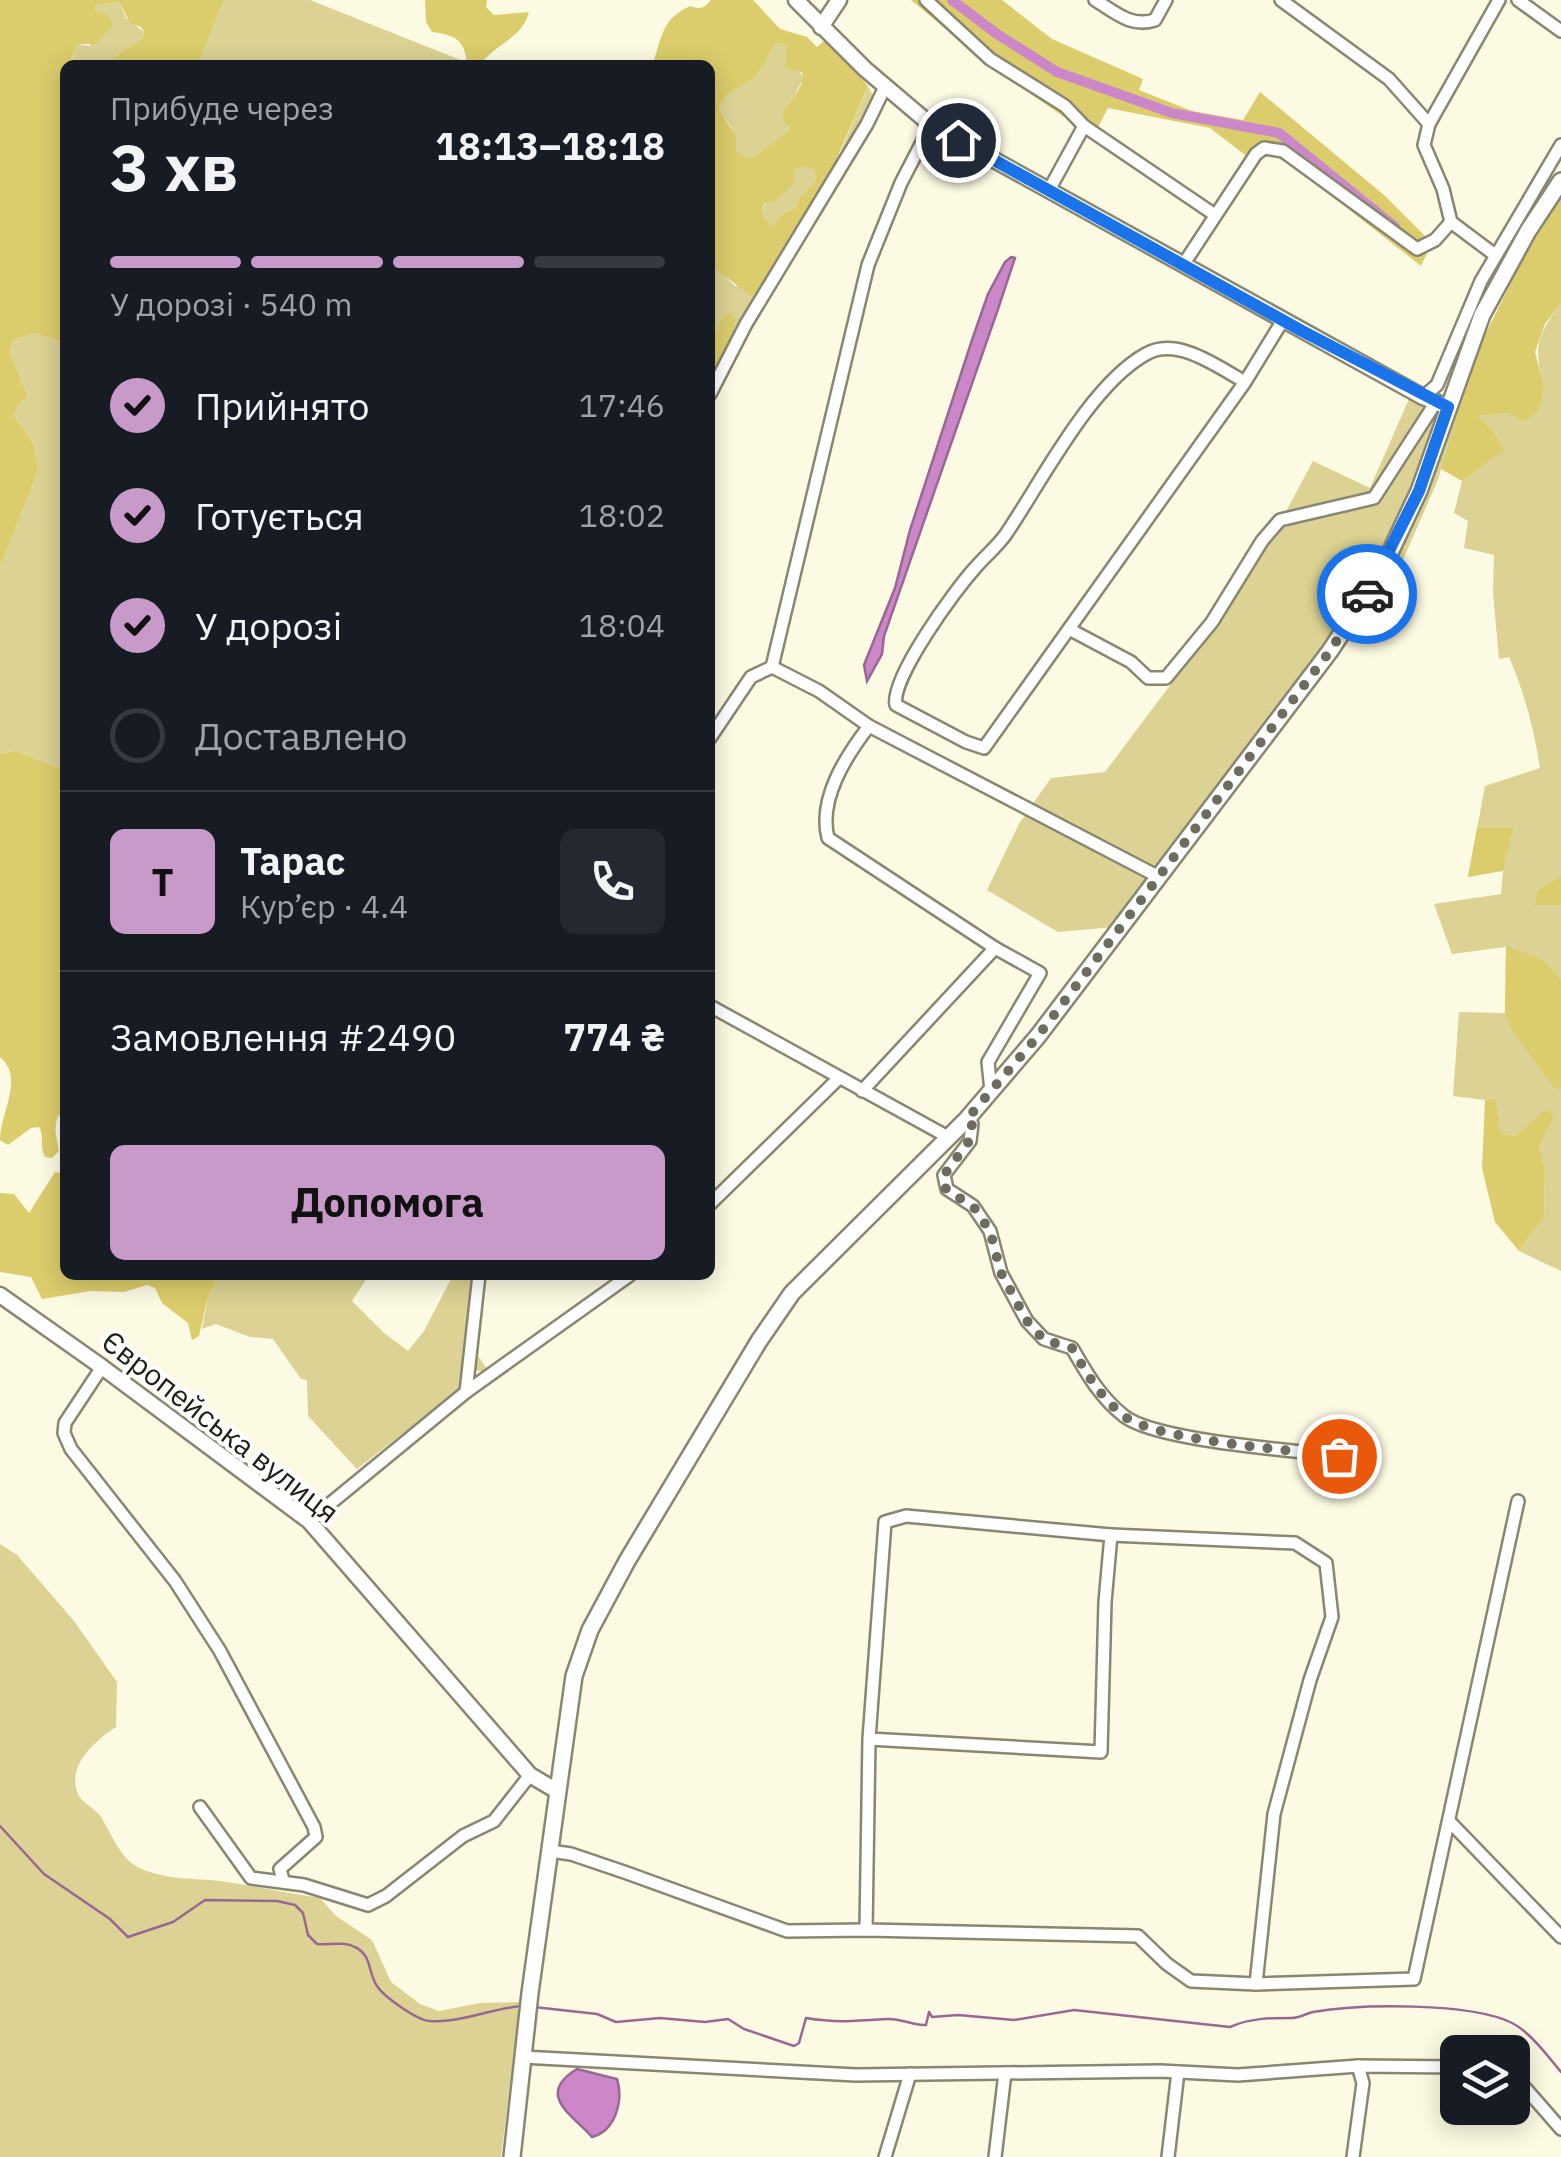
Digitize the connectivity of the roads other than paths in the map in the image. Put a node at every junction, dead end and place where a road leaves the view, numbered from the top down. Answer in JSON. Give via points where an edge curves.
{"nodes":[{"id":1,"x":796,"y":0,"type":"edge"},
{"id":2,"x":839,"y":0,"type":"edge"},
{"id":3,"x":926,"y":0,"type":"edge"},
{"id":4,"x":1095,"y":0,"type":"edge"},
{"id":5,"x":1166,"y":0,"type":"edge"},
{"id":6,"x":1280,"y":0,"type":"edge"},
{"id":7,"x":1500,"y":0,"type":"edge"},
{"id":8,"x":1518,"y":0,"type":"edge"},
{"id":9,"x":821,"y":27,"type":"junction"},
{"id":10,"x":1561,"y":31,"type":"edge"},
{"id":11,"x":885,"y":87,"type":"junction"},
{"id":12,"x":1429,"y":124,"type":"junction"},
{"id":13,"x":931,"y":125,"type":"junction"},
{"id":14,"x":1084,"y":126,"type":"junction"},
{"id":15,"x":1561,"y":145,"type":"edge"},
{"id":16,"x":1561,"y":181,"type":"edge"},
{"id":17,"x":1048,"y":190,"type":"junction"},
{"id":18,"x":1215,"y":215,"type":"junction"},
{"id":19,"x":1450,"y":222,"type":"junction"},
{"id":20,"x":1495,"y":255,"type":"junction"},
{"id":21,"x":1184,"y":265,"type":"junction"},
{"id":22,"x":1283,"y":320,"type":"junction"},
{"id":23,"x":1245,"y":382,"type":"junction"},
{"id":24,"x":715,"y":384,"type":"edge"},
{"id":25,"x":1435,"y":402,"type":"junction"},
{"id":26,"x":1069,"y":629,"type":"junction"},
{"id":27,"x":772,"y":667,"type":"junction"},
{"id":28,"x":868,"y":726,"type":"junction"},
{"id":29,"x":715,"y":731,"type":"edge"},
{"id":30,"x":1157,"y":876,"type":"junction"},
{"id":31,"x":995,"y":948,"type":"junction"},
{"id":32,"x":715,"y":1009,"type":"edge"},
{"id":33,"x":839,"y":1078,"type":"junction"},
{"id":34,"x":862,"y":1090,"type":"junction"},
{"id":35,"x":991,"y":1091,"type":"junction"},
{"id":36,"x":967,"y":1119,"type":"junction"},
{"id":37,"x":948,"y":1137,"type":"junction"},
{"id":38,"x":715,"y":1199,"type":"edge"},
{"id":39,"x":478,"y":1280,"type":"edge"},
{"id":40,"x":623,"y":1280,"type":"edge"},
{"id":41,"x":0,"y":1295,"type":"edge"},
{"id":42,"x":102,"y":1366,"type":"junction"},
{"id":43,"x":466,"y":1392,"type":"junction"},
{"id":44,"x":1339,"y":1456,"type":"dead end"},
{"id":45,"x":1518,"y":1501,"type":"dead end"},
{"id":46,"x":309,"y":1520,"type":"junction"},
{"id":47,"x":1111,"y":1536,"type":"junction"},
{"id":48,"x":869,"y":1739,"type":"junction"},
{"id":49,"x":530,"y":1775,"type":"junction"},
{"id":50,"x":557,"y":1790,"type":"junction"},
{"id":51,"x":200,"y":1806,"type":"dead end"},
{"id":52,"x":1449,"y":1820,"type":"junction"},
{"id":53,"x":550,"y":1851,"type":"junction"},
{"id":54,"x":283,"y":1880,"type":"junction"},
{"id":55,"x":866,"y":1930,"type":"junction"},
{"id":56,"x":1561,"y":1937,"type":"edge"},
{"id":57,"x":1256,"y":1984,"type":"junction"},
{"id":58,"x":522,"y":2057,"type":"junction"},
{"id":59,"x":1358,"y":2066,"type":"junction"},
{"id":60,"x":1440,"y":2066,"type":"edge"},
{"id":61,"x":1178,"y":2072,"type":"junction"},
{"id":62,"x":1005,"y":2073,"type":"junction"},
{"id":63,"x":910,"y":2074,"type":"junction"},
{"id":64,"x":1530,"y":2093,"type":"edge"},
{"id":65,"x":1561,"y":2129,"type":"edge"},
{"id":66,"x":512,"y":2157,"type":"edge"},
{"id":67,"x":885,"y":2157,"type":"edge"},
{"id":68,"x":995,"y":2157,"type":"edge"},
{"id":69,"x":1168,"y":2157,"type":"edge"},
{"id":70,"x":1353,"y":2157,"type":"edge"}],
"edges":[{"from":1,"to":9,"type":"street"},
{"from":2,"to":9,"type":"street"},
{"from":3,"to":14,"type":"street","via":[[990,59],[1066,106]]},
{"from":4,"to":5,"type":"street","via":[[1144,24],[1155,20]]},
{"from":6,"to":12,"type":"street","via":[[1389,78]]},
{"from":7,"to":12,"type":"street"},
{"from":8,"to":10,"type":"street"},
{"from":9,"to":11,"type":"street"},
{"from":11,"to":13,"type":"street"},
{"from":11,"to":24,"type":"street"},
{"from":12,"to":19,"type":"street","via":[[1424,145]]},
{"from":13,"to":17,"type":"street"},
{"from":13,"to":27,"type":"street","via":[[868,265]]},
{"from":14,"to":17,"type":"street"},
{"from":14,"to":18,"type":"street"},
{"from":15,"to":20,"type":"street"},
{"from":16,"to":25,"type":"main road"},
{"from":17,"to":21,"type":"street"},
{"from":18,"to":19,"type":"street","via":[[1264,148],[1282,151],[1417,250]]},
{"from":18,"to":21,"type":"street"},
{"from":19,"to":20,"type":"street"},
{"from":20,"to":25,"type":"street"},
{"from":21,"to":22,"type":"street"},
{"from":22,"to":23,"type":"street"},
{"from":22,"to":25,"type":"street"},
{"from":23,"to":26,"type":"street"},
{"from":23,"to":26,"type":"street","via":[[1166,348],[1147,353],[1108,386],[1002,539],[934,621],[896,689],[896,705],[984,748]]},
{"from":25,"to":26,"type":"street","via":[[1374,498],[1280,520],[1166,678],[1148,678],[1132,662]]},
{"from":25,"to":30,"type":"main road","via":[[1419,491],[1379,576],[1330,651]]},
{"from":27,"to":28,"type":"street"},
{"from":27,"to":29,"type":"street","via":[[751,677]]},
{"from":28,"to":30,"type":"street"},
{"from":28,"to":31,"type":"street","via":[[832,788],[824,822],[828,838]]},
{"from":30,"to":35,"type":"main road"},
{"from":31,"to":34,"type":"street"},
{"from":31,"to":35,"type":"street","via":[[1040,973],[988,1062]]},
{"from":32,"to":33,"type":"street"},
{"from":33,"to":34,"type":"street"},
{"from":33,"to":38,"type":"street"},
{"from":34,"to":37,"type":"street"},
{"from":35,"to":36,"type":"main road"},
{"from":36,"to":37,"type":"main road"},
{"from":36,"to":44,"type":"street","via":[[970,1140],[944,1175],[946,1190],[973,1206],[990,1231],[1001,1273],[1027,1321],[1044,1340],[1072,1348],[1095,1388],[1127,1419],[1187,1437]]},
{"from":37,"to":50,"type":"main road","via":[[792,1293],[627,1560],[574,1676]]},
{"from":39,"to":43,"type":"street"},
{"from":40,"to":43,"type":"street"},
{"from":41,"to":42,"type":"street","name":"Європейська вулиця"},
{"from":42,"to":46,"type":"street","name":"Європейська вулиця"},
{"from":42,"to":54,"type":"street","via":[[64,1432],[176,1581],[314,1827],[316,1838],[280,1870]]},
{"from":43,"to":46,"type":"street"},
{"from":45,"to":52,"type":"street"},
{"from":46,"to":49,"type":"street","name":"Європейська вулиця"},
{"from":47,"to":48,"type":"street","via":[[906,1516],[885,1522]]},
{"from":47,"to":48,"type":"street","via":[[1101,1752]]},
{"from":47,"to":57,"type":"street","via":[[1295,1543],[1326,1562],[1332,1616],[1274,1814]]},
{"from":48,"to":55,"type":"street"},
{"from":49,"to":50,"type":"street","name":"Європейська вулиця"},
{"from":49,"to":54,"type":"street","via":[[494,1820],[368,1905]]},
{"from":50,"to":53,"type":"main road"},
{"from":51,"to":54,"type":"street","via":[[251,1878]]},
{"from":52,"to":56,"type":"street"},
{"from":52,"to":57,"type":"street","via":[[1414,1978]]},
{"from":53,"to":55,"type":"street","via":[[787,1931]]},
{"from":53,"to":58,"type":"main road"},
{"from":55,"to":57,"type":"street","via":[[1138,1936],[1191,1981]]},
{"from":58,"to":63,"type":"street"},
{"from":58,"to":66,"type":"main road"},
{"from":59,"to":60,"type":"street"},
{"from":59,"to":61,"type":"street"},
{"from":59,"to":70,"type":"street","via":[[1364,2083]]},
{"from":61,"to":62,"type":"street"},
{"from":61,"to":69,"type":"street"},
{"from":62,"to":63,"type":"street"},
{"from":62,"to":68,"type":"street"},
{"from":63,"to":67,"type":"street"},
{"from":64,"to":65,"type":"street"}]}
